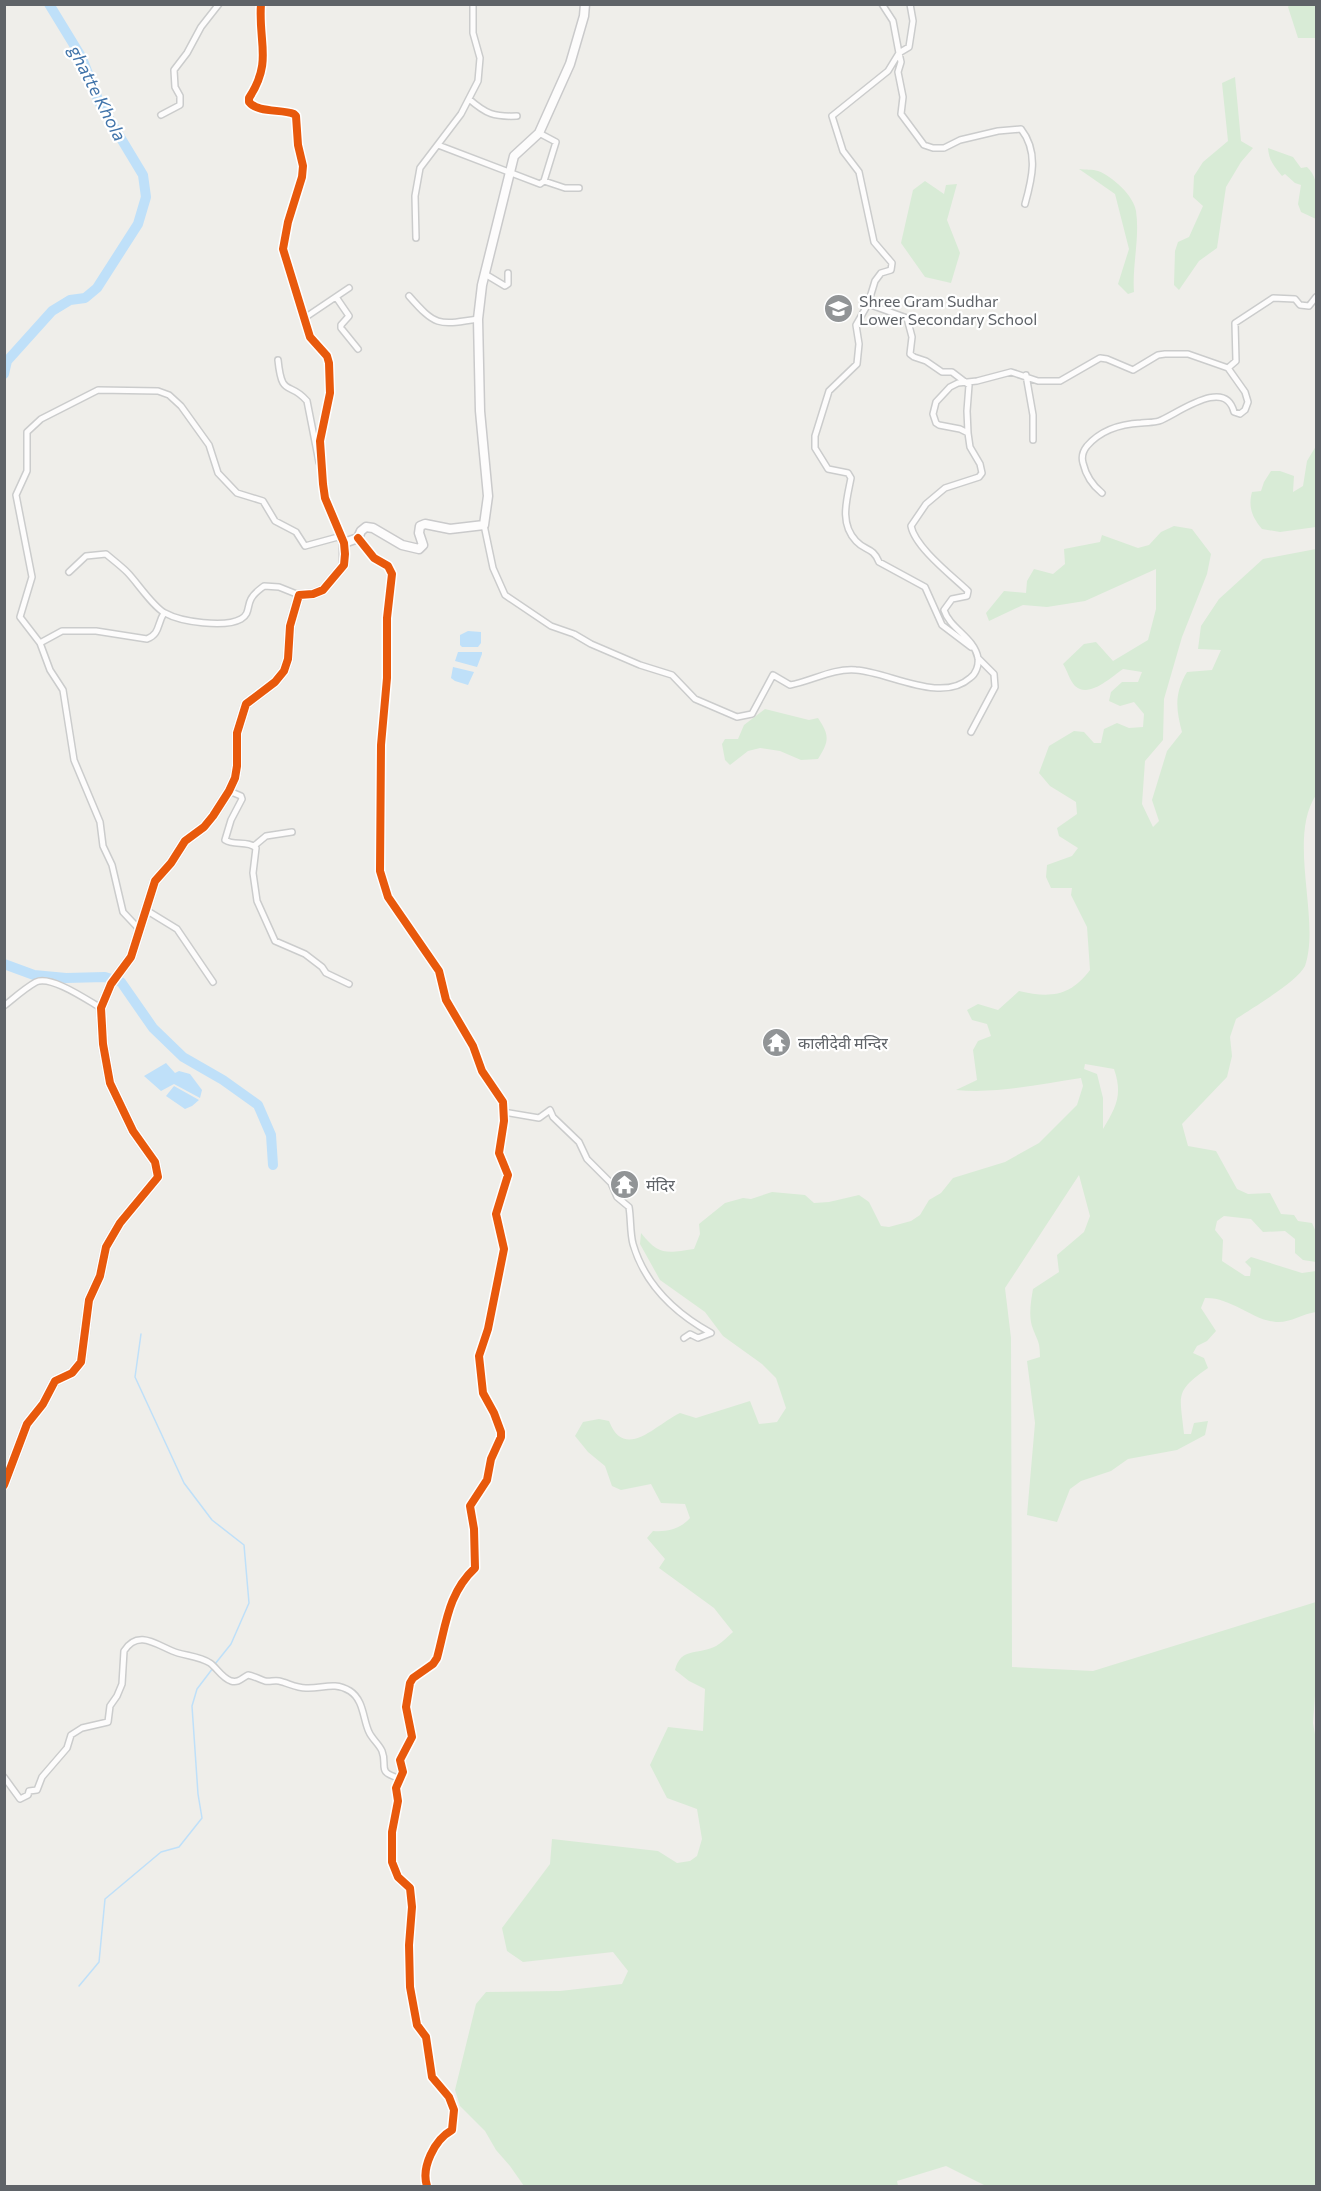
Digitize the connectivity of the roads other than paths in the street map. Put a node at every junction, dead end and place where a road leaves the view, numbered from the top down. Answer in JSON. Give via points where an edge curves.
{"nodes":[{"id":1,"x":219,"y":4,"type":"edge"},
{"id":2,"x":261,"y":4,"type":"edge"},
{"id":3,"x":474,"y":4,"type":"edge"},
{"id":4,"x":585,"y":4,"type":"edge"},
{"id":5,"x":882,"y":4,"type":"edge"},
{"id":6,"x":910,"y":4,"type":"edge"},
{"id":7,"x":898,"y":53,"type":"junction"},
{"id":8,"x":469,"y":99,"type":"junction"},
{"id":9,"x":161,"y":115,"type":"dead end"},
{"id":10,"x":517,"y":116,"type":"dead end"},
{"id":11,"x":539,"y":133,"type":"junction"},
{"id":12,"x":438,"y":145,"type":"junction"},
{"id":13,"x":509,"y":173,"type":"junction"},
{"id":14,"x":544,"y":181,"type":"junction"},
{"id":15,"x":579,"y":188,"type":"dead end"},
{"id":16,"x":1025,"y":204,"type":"dead end"},
{"id":17,"x":416,"y":238,"type":"dead end"},
{"id":18,"x":508,"y":273,"type":"dead end"},
{"id":19,"x":484,"y":274,"type":"junction"},
{"id":20,"x":349,"y":288,"type":"dead end"},
{"id":21,"x":409,"y":296,"type":"dead end"},
{"id":22,"x":336,"y":297,"type":"junction"},
{"id":23,"x":1317,"y":297,"type":"edge"},
{"id":24,"x":868,"y":304,"type":"junction"},
{"id":25,"x":303,"y":319,"type":"junction"},
{"id":26,"x":478,"y":319,"type":"junction"},
{"id":27,"x":358,"y":349,"type":"dead end"},
{"id":28,"x":278,"y":360,"type":"dead end"},
{"id":29,"x":1228,"y":368,"type":"junction"},
{"id":30,"x":1026,"y":375,"type":"junction"},
{"id":31,"x":964,"y":382,"type":"junction"},
{"id":32,"x":968,"y":434,"type":"junction"},
{"id":33,"x":1034,"y":440,"type":"dead end"},
{"id":34,"x":323,"y":472,"type":"junction"},
{"id":35,"x":1102,"y":493,"type":"dead end"},
{"id":36,"x":484,"y":525,"type":"junction"},
{"id":37,"x":358,"y":538,"type":"junction"},
{"id":38,"x":345,"y":543,"type":"junction"},
{"id":39,"x":69,"y":572,"type":"dead end"},
{"id":40,"x":299,"y":595,"type":"junction"},
{"id":41,"x":164,"y":613,"type":"junction"},
{"id":42,"x":40,"y":643,"type":"junction"},
{"id":43,"x":975,"y":650,"type":"junction"},
{"id":44,"x":978,"y":658,"type":"junction"},
{"id":45,"x":971,"y":732,"type":"dead end"},
{"id":46,"x":229,"y":791,"type":"junction"},
{"id":47,"x":292,"y":832,"type":"dead end"},
{"id":48,"x":254,"y":846,"type":"junction"},
{"id":49,"x":146,"y":910,"type":"junction"},
{"id":50,"x":139,"y":929,"type":"junction"},
{"id":51,"x":213,"y":982,"type":"dead end"},
{"id":52,"x":349,"y":984,"type":"dead end"},
{"id":53,"x":4,"y":1006,"type":"edge"},
{"id":54,"x":101,"y":1008,"type":"junction"},
{"id":55,"x":504,"y":1112,"type":"junction"},
{"id":56,"x":684,"y":1338,"type":"dead end"},
{"id":57,"x":4,"y":1485,"type":"edge"},
{"id":58,"x":4,"y":1777,"type":"edge"},
{"id":59,"x":399,"y":1778,"type":"junction"},
{"id":60,"x":427,"y":2187,"type":"edge"}],
"edges":[{"from":1,"to":9,"type":"street","via":[[174,70],[180,105]]},
{"from":2,"to":25,"type":"street","via":[[263,67],[249,102],[257,108],[290,112],[296,117],[302,177],[283,249]]},
{"from":3,"to":8,"type":"street","via":[[473,33],[480,57],[478,81]]},
{"from":4,"to":11,"type":"street","via":[[570,64]]},
{"from":5,"to":7,"type":"street","via":[[893,21]]},
{"from":6,"to":7,"type":"street","via":[[913,21],[909,47]]},
{"from":7,"to":16,"type":"street","via":[[901,114],[924,145],[944,148],[960,140],[1021,129],[1033,159]]},
{"from":7,"to":24,"type":"street","via":[[888,71],[832,116],[843,151],[859,171],[874,242],[892,263],[891,270],[881,273],[875,281]]},
{"from":8,"to":10,"type":"street","via":[[491,114]]},
{"from":8,"to":12,"type":"street"},
{"from":11,"to":13,"type":"street","via":[[514,156]]},
{"from":11,"to":14,"type":"street","via":[[556,142]]},
{"from":12,"to":13,"type":"street"},
{"from":12,"to":17,"type":"street","via":[[419,173],[414,207]]},
{"from":13,"to":14,"type":"street","via":[[540,184]]},
{"from":13,"to":19,"type":"street"},
{"from":14,"to":15,"type":"street"},
{"from":18,"to":19,"type":"street","via":[[505,286]]},
{"from":19,"to":26,"type":"street"},
{"from":20,"to":22,"type":"street"},
{"from":21,"to":26,"type":"street","via":[[440,323]]},
{"from":22,"to":25,"type":"street"},
{"from":22,"to":27,"type":"street","via":[[349,316],[341,328]]},
{"from":23,"to":29,"type":"street","via":[[1309,306],[1300,305],[1295,299],[1273,298],[1235,323],[1236,361]]},
{"from":24,"to":31,"type":"street","via":[[907,318],[912,337],[910,354],[942,372],[952,372]]},
{"from":24,"to":43,"type":"street","via":[[856,325],[857,364],[829,391],[815,436],[816,448],[828,469],[851,478],[844,518],[856,541],[875,553],[879,562],[925,587],[942,625]]},
{"from":25,"to":34,"type":"street","via":[[329,363],[330,393],[320,441]]},
{"from":26,"to":36,"type":"street","via":[[480,411],[488,496]]},
{"from":28,"to":34,"type":"street","via":[[281,382],[307,401]]},
{"from":29,"to":30,"type":"street","via":[[1188,354],[1164,354],[1133,370],[1100,358],[1060,381],[1038,381]]},
{"from":29,"to":35,"type":"street","via":[[1248,402],[1240,414],[1224,399],[1204,398],[1160,421],[1122,426],[1101,433],[1091,442],[1083,451],[1082,460],[1089,480]]},
{"from":30,"to":31,"type":"street","via":[[1011,372]]},
{"from":30,"to":33,"type":"street"},
{"from":31,"to":32,"type":"street","via":[[969,385]]},
{"from":31,"to":32,"type":"street","via":[[950,387],[936,402],[933,414],[939,425]]},
{"from":32,"to":43,"type":"street","via":[[980,464],[979,477],[945,488],[926,504],[911,525],[915,537],[968,591],[967,596],[952,599],[944,610]]},
{"from":34,"to":38,"type":"street","via":[[325,498]]},
{"from":36,"to":37,"type":"street","via":[[450,529],[425,524],[420,526],[423,545],[419,549],[402,545],[373,528],[361,531]]},
{"from":36,"to":44,"type":"street","via":[[493,568],[505,595],[551,626],[672,675],[694,699],[737,717],[752,714],[773,675],[790,685],[832,672],[856,670],[949,688],[972,677]]},
{"from":37,"to":38,"type":"street"},
{"from":37,"to":55,"type":"street","via":[[392,574],[381,745],[380,871],[388,897],[439,971],[446,1000],[473,1046],[482,1071],[503,1102]]},
{"from":38,"to":40,"type":"street","via":[[344,565],[323,590]]},
{"from":38,"to":42,"type":"street","via":[[338,537],[305,546],[296,532],[274,522],[263,501],[237,493],[218,473],[209,445],[169,395],[158,391],[98,390],[41,419],[27,432],[27,471],[16,495],[32,577],[20,617]]},
{"from":39,"to":41,"type":"street","via":[[86,556],[106,554]]},
{"from":40,"to":41,"type":"street","via":[[264,586],[250,600],[245,616],[226,622],[191,621]]},
{"from":40,"to":46,"type":"street","via":[[284,671],[246,704],[237,733],[235,778]]},
{"from":41,"to":42,"type":"street","via":[[158,631],[147,639],[96,630],[62,631]]},
{"from":42,"to":50,"type":"street","via":[[63,690],[74,760],[100,822],[103,846],[112,865],[123,912]]},
{"from":43,"to":44,"type":"street"},
{"from":44,"to":45,"type":"street","via":[[994,674],[996,687]]},
{"from":46,"to":48,"type":"street","via":[[242,799],[225,840]]},
{"from":46,"to":49,"type":"street","via":[[213,816],[185,841],[155,882]]},
{"from":47,"to":48,"type":"street","via":[[269,835]]},
{"from":48,"to":52,"type":"street","via":[[257,901],[275,941],[305,954],[326,973]]},
{"from":49,"to":50,"type":"street"},
{"from":49,"to":51,"type":"street","via":[[177,929]]},
{"from":50,"to":54,"type":"street","via":[[131,957],[111,984]]},
{"from":53,"to":54,"type":"street","via":[[35,983],[46,980]]},
{"from":54,"to":57,"type":"street","via":[[110,1083],[133,1131],[155,1162],[158,1177],[120,1223],[106,1247],[100,1276],[89,1300],[81,1362],[72,1373],[55,1381],[27,1424]]},
{"from":55,"to":56,"type":"street","via":[[539,1119],[550,1110],[579,1142],[587,1159],[611,1182],[618,1197],[629,1207],[632,1242],[657,1292],[711,1333]]},
{"from":55,"to":59,"type":"street","via":[[499,1153],[508,1175],[496,1214],[504,1249],[480,1356],[483,1393],[501,1432],[500,1442],[491,1459],[488,1480],[470,1506],[475,1568],[451,1603],[434,1664],[410,1683],[406,1707],[412,1737],[400,1760],[403,1772]]},
{"from":58,"to":59,"type":"street","via":[[20,1799],[28,1795],[29,1791],[37,1790],[42,1777],[67,1748],[71,1735],[108,1722],[110,1706],[122,1684],[124,1651],[137,1640],[145,1640],[205,1660],[228,1680],[238,1682],[248,1675],[296,1687],[330,1685],[350,1690],[364,1714],[369,1733],[382,1751],[386,1771]]},
{"from":59,"to":60,"type":"street","via":[[392,1862],[398,1877],[410,1888],[410,1987],[417,2025],[426,2037],[432,2077],[449,2097],[454,2110],[452,2130],[435,2144],[431,2154],[424,2176]]}]}
